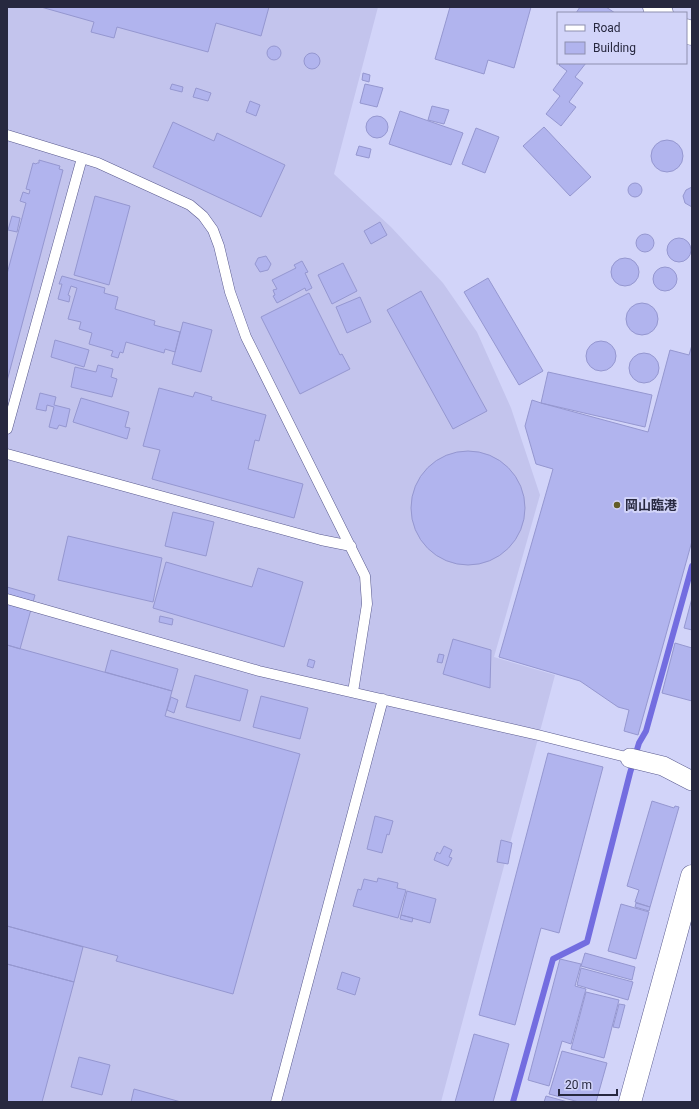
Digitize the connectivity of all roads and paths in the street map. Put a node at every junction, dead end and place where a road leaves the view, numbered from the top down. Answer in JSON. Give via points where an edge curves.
{"nodes":[{"id":1,"x":7,"y":135,"type":"edge"},
{"id":2,"x":82,"y":158,"type":"junction"},
{"id":3,"x":7,"y":429,"type":"edge"},
{"id":4,"x":7,"y":454,"type":"edge"},
{"id":5,"x":350,"y":546,"type":"junction"},
{"id":6,"x":7,"y":599,"type":"edge"},
{"id":7,"x":353,"y":692,"type":"junction"},
{"id":8,"x":383,"y":700,"type":"junction"},
{"id":9,"x":635,"y":759,"type":"joint"},
{"id":10,"x":692,"y":781,"type":"edge"},
{"id":11,"x":692,"y":876,"type":"edge"},
{"id":12,"x":276,"y":1102,"type":"edge"},
{"id":13,"x":630,"y":1102,"type":"edge"}],
"edges":[{"from":1,"to":2,"type":"lane"},
{"from":2,"to":3,"type":"lane"},
{"from":2,"to":5,"type":"lane","via":[[190,205],[203,216],[213,230],[230,292],[246,337]]},
{"from":4,"to":5,"type":"lane"},
{"from":5,"to":7,"type":"lane","via":[[365,576],[367,604]]},
{"from":6,"to":7,"type":"lane","via":[[259,671]]},
{"from":7,"to":8,"type":"lane"},
{"from":8,"to":9,"type":"lane","via":[[538,734]]},
{"from":8,"to":12,"type":"lane"},
{"from":9,"to":10,"type":"street","via":[[663,766]]},
{"from":11,"to":13,"type":"street"}]}
